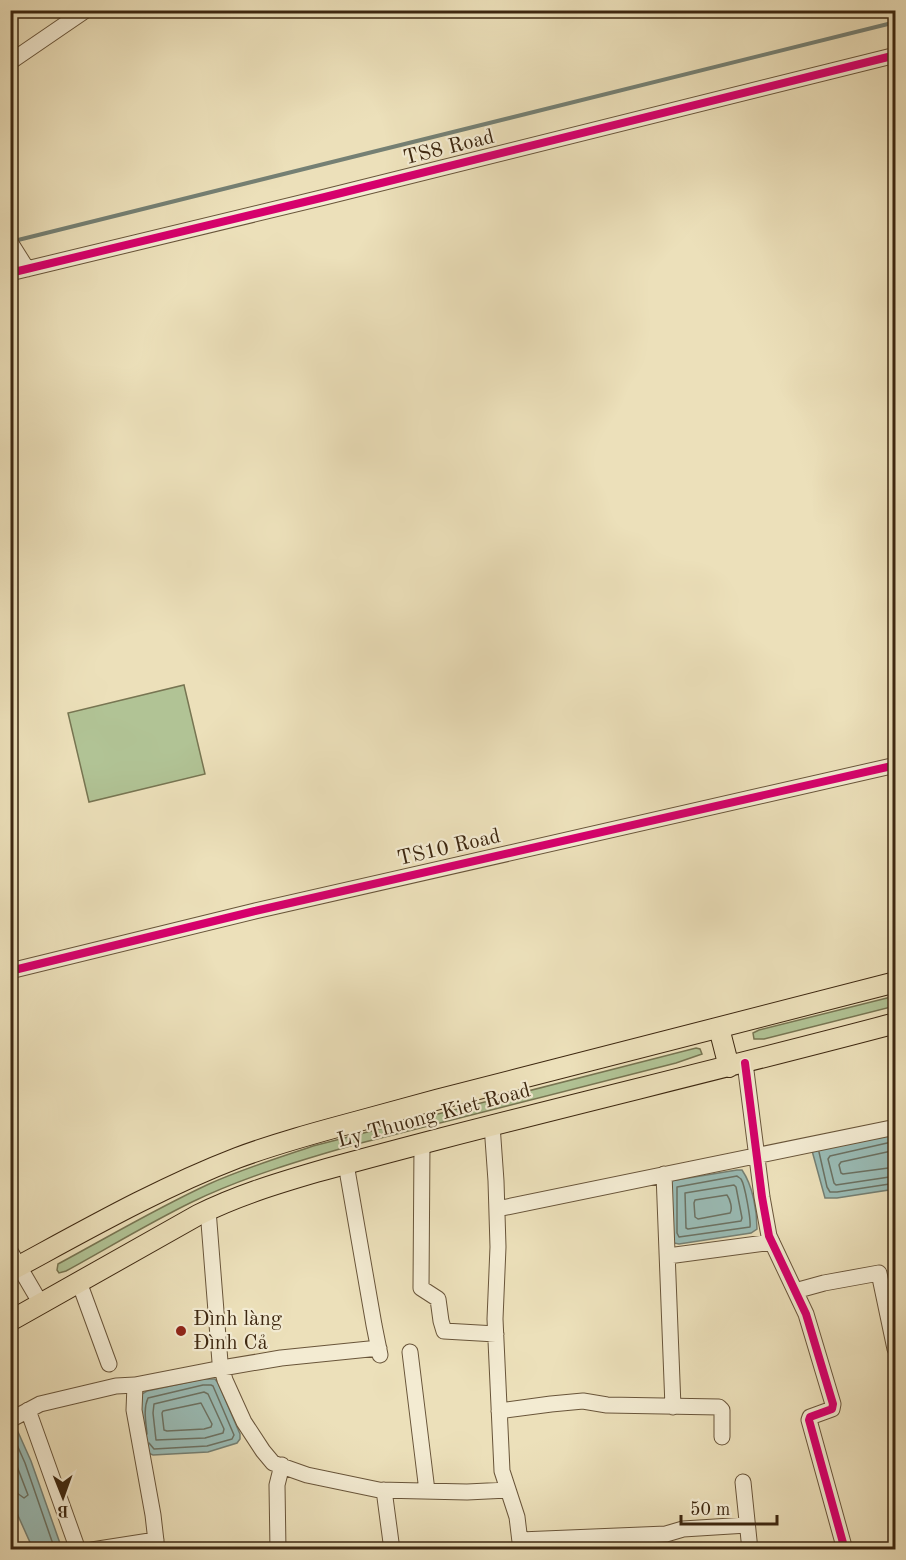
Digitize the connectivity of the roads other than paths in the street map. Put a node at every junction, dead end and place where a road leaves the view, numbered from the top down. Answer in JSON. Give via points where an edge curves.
{"nodes":[{"id":1,"x":86,"y":10,"type":"edge"},
{"id":2,"x":896,"y":55,"type":"edge"},
{"id":3,"x":10,"y":62,"type":"edge"},
{"id":4,"x":14,"y":249,"type":"edge"},
{"id":5,"x":27,"y":269,"type":"junction"},
{"id":6,"x":10,"y":273,"type":"edge"},
{"id":7,"x":896,"y":765,"type":"edge"},
{"id":8,"x":10,"y":971,"type":"edge"},
{"id":9,"x":896,"y":982,"type":"edge"},
{"id":10,"x":896,"y":1023,"type":"edge"},
{"id":11,"x":719,"y":1028,"type":"junction"},
{"id":12,"x":737,"y":1065,"type":"junction"},
{"id":13,"x":492,"y":1125,"type":"junction"},
{"id":14,"x":896,"y":1127,"type":"edge"},
{"id":15,"x":422,"y":1144,"type":"junction"},
{"id":16,"x":757,"y":1154,"type":"junction"},
{"id":17,"x":346,"y":1164,"type":"junction"},
{"id":18,"x":664,"y":1174,"type":"junction"},
{"id":19,"x":497,"y":1209,"type":"junction"},
{"id":20,"x":208,"y":1210,"type":"junction"},
{"id":21,"x":772,"y":1242,"type":"junction"},
{"id":22,"x":668,"y":1256,"type":"junction"},
{"id":23,"x":14,"y":1263,"type":"edge"},
{"id":24,"x":80,"y":1282,"type":"junction"},
{"id":25,"x":795,"y":1291,"type":"junction"},
{"id":26,"x":41,"y":1304,"type":"junction"},
{"id":27,"x":891,"y":1306,"type":"edge"},
{"id":28,"x":10,"y":1321,"type":"edge"},
{"id":29,"x":496,"y":1334,"type":"junction"},
{"id":30,"x":895,"y":1349,"type":"edge"},
{"id":31,"x":410,"y":1352,"type":"dead end"},
{"id":32,"x":109,"y":1364,"type":"dead end"},
{"id":33,"x":222,"y":1368,"type":"junction"},
{"id":34,"x":135,"y":1385,"type":"junction"},
{"id":35,"x":673,"y":1407,"type":"junction"},
{"id":36,"x":26,"y":1411,"type":"junction"},
{"id":37,"x":499,"y":1411,"type":"junction"},
{"id":38,"x":10,"y":1420,"type":"edge"},
{"id":39,"x":722,"y":1437,"type":"dead end"},
{"id":40,"x":282,"y":1465,"type":"junction"},
{"id":41,"x":743,"y":1482,"type":"dead end"},
{"id":42,"x":384,"y":1490,"type":"junction"},
{"id":43,"x":508,"y":1490,"type":"junction"},
{"id":44,"x":427,"y":1491,"type":"junction"},
{"id":45,"x":747,"y":1525,"type":"junction"},
{"id":46,"x":157,"y":1545,"type":"edge"},
{"id":47,"x":520,"y":1545,"type":"edge"},
{"id":48,"x":78,"y":1550,"type":"edge"},
{"id":49,"x":92,"y":1550,"type":"edge"},
{"id":50,"x":278,"y":1550,"type":"edge"},
{"id":51,"x":392,"y":1550,"type":"edge"},
{"id":52,"x":750,"y":1550,"type":"edge"},
{"id":53,"x":845,"y":1550,"type":"edge"}],
"edges":[{"from":1,"to":3,"type":"street"},
{"from":2,"to":5,"type":"street","name":"TS8 Road"},
{"from":4,"to":5,"type":"street"},
{"from":5,"to":6,"type":"street","name":"TS8 Road"},
{"from":7,"to":8,"type":"street","name":"TS10 Road"},
{"from":9,"to":11,"type":"main road","name":"Ly Thuong Kiet Road"},
{"from":10,"to":12,"type":"main road","name":"Ly Thuong Kiet Road"},
{"from":11,"to":12,"type":"main road"},
{"from":11,"to":23,"type":"main road","name":"Ly Thuong Kiet Road","via":[[442,1098],[248,1154]]},
{"from":12,"to":13,"type":"main road","name":"Ly Thuong Kiet Road"},
{"from":12,"to":16,"type":"street"},
{"from":13,"to":15,"type":"main road","name":"Ly Thuong Kiet Road"},
{"from":13,"to":19,"type":"street"},
{"from":14,"to":16,"type":"street"},
{"from":15,"to":17,"type":"main road","name":"Ly Thuong Kiet Road"},
{"from":15,"to":29,"type":"street","via":[[421,1288],[438,1299],[444,1331]]},
{"from":16,"to":18,"type":"street"},
{"from":16,"to":21,"type":"street"},
{"from":17,"to":20,"type":"main road","name":"Ly Thuong Kiet Road","via":[[254,1191]]},
{"from":17,"to":33,"type":"street","via":[[380,1352],[280,1358]]},
{"from":18,"to":19,"type":"street"},
{"from":18,"to":22,"type":"street"},
{"from":19,"to":29,"type":"street"},
{"from":20,"to":24,"type":"main road","name":"Ly Thuong Kiet Road"},
{"from":20,"to":33,"type":"street"},
{"from":21,"to":22,"type":"street"},
{"from":21,"to":25,"type":"street"},
{"from":22,"to":35,"type":"street"},
{"from":23,"to":26,"type":"street"},
{"from":24,"to":26,"type":"main road","name":"Ly Thuong Kiet Road"},
{"from":24,"to":32,"type":"street"},
{"from":25,"to":27,"type":"street","via":[[879,1273]]},
{"from":25,"to":53,"type":"street","via":[[806,1314],[833,1404],[832,1409],[809,1419]]},
{"from":26,"to":28,"type":"main road","name":"Ly Thuong Kiet Road"},
{"from":27,"to":30,"type":"street"},
{"from":29,"to":37,"type":"street"},
{"from":31,"to":44,"type":"street"},
{"from":33,"to":34,"type":"street"},
{"from":33,"to":40,"type":"street","via":[[244,1422],[262,1451]]},
{"from":34,"to":36,"type":"street","via":[[59,1399]]},
{"from":34,"to":46,"type":"street","via":[[134,1410]]},
{"from":35,"to":37,"type":"street","via":[[583,1401]]},
{"from":35,"to":39,"type":"street","via":[[718,1407],[722,1410]]},
{"from":36,"to":38,"type":"street"},
{"from":36,"to":48,"type":"street"},
{"from":37,"to":43,"type":"street","via":[[502,1471]]},
{"from":40,"to":42,"type":"street"},
{"from":40,"to":50,"type":"street","via":[[277,1485]]},
{"from":41,"to":45,"type":"street"},
{"from":42,"to":44,"type":"street"},
{"from":42,"to":51,"type":"street"},
{"from":43,"to":44,"type":"street"},
{"from":43,"to":47,"type":"street","via":[[517,1517]]},
{"from":45,"to":47,"type":"street"},
{"from":45,"to":52,"type":"street"},
{"from":46,"to":49,"type":"street"}]}
